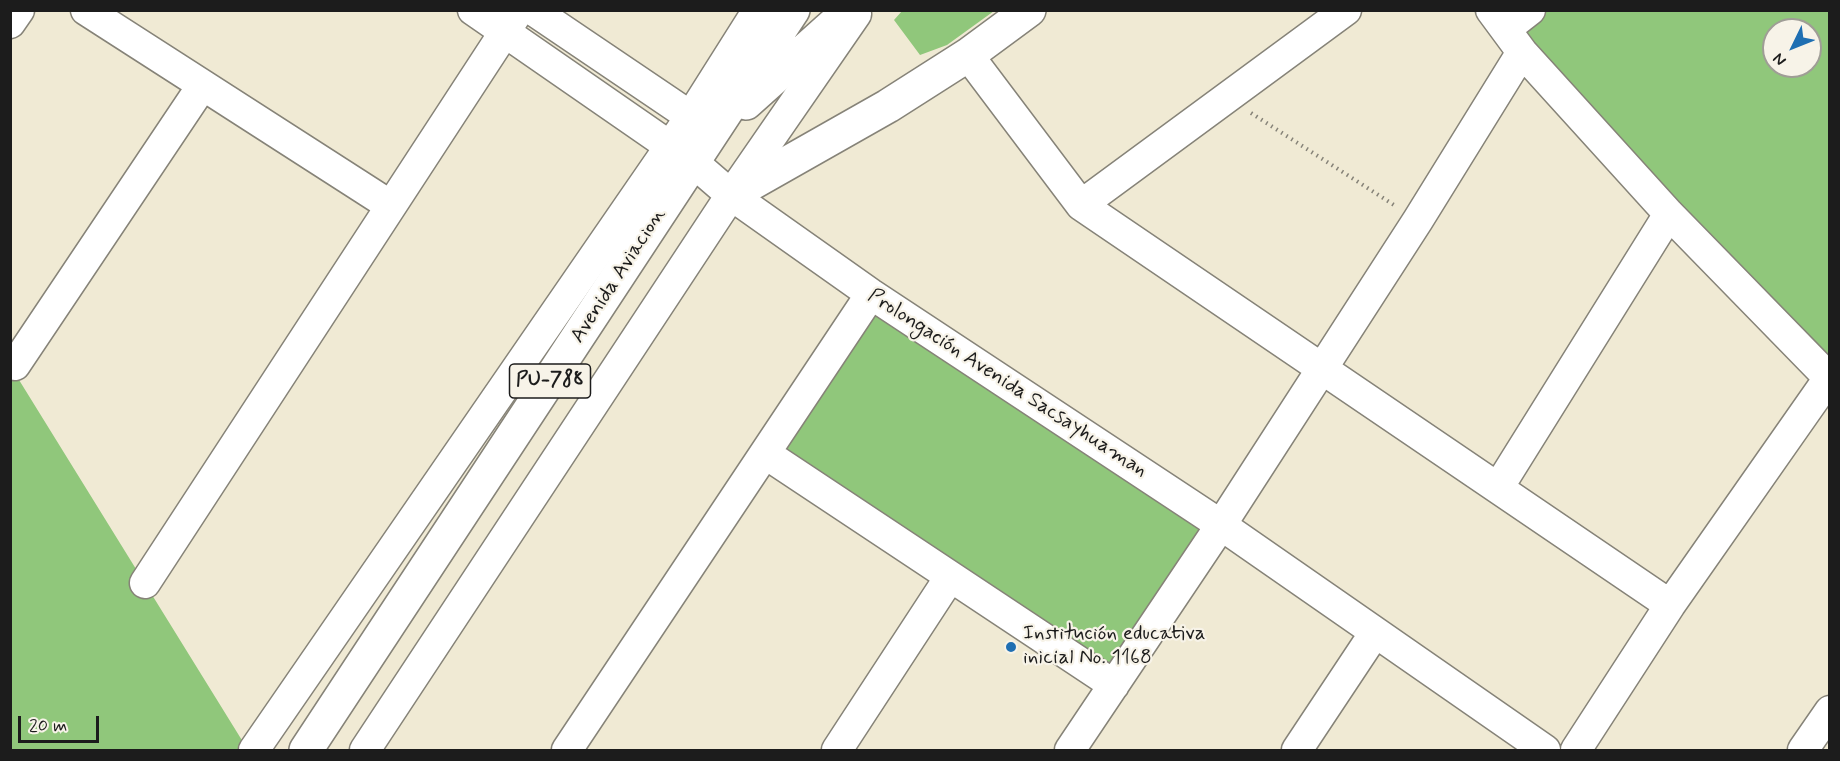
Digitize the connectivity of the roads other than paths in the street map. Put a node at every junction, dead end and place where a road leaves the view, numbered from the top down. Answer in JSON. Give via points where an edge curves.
{"nodes":[{"id":1,"x":18,"y":10,"type":"edge"},
{"id":2,"x":86,"y":10,"type":"edge"},
{"id":3,"x":473,"y":10,"type":"edge"},
{"id":4,"x":533,"y":10,"type":"edge"},
{"id":5,"x":759,"y":10,"type":"edge"},
{"id":6,"x":793,"y":10,"type":"edge"},
{"id":7,"x":850,"y":10,"type":"edge"},
{"id":8,"x":858,"y":10,"type":"edge"},
{"id":9,"x":1029,"y":10,"type":"edge"},
{"id":10,"x":1346,"y":10,"type":"edge"},
{"id":11,"x":1530,"y":10,"type":"edge"},
{"id":12,"x":512,"y":21,"type":"edge"},
{"id":13,"x":10,"y":23,"type":"edge"},
{"id":14,"x":1507,"y":30,"type":"edge"},
{"id":15,"x":968,"y":55,"type":"junction"},
{"id":16,"x":202,"y":86,"type":"junction"},
{"id":17,"x":702,"y":124,"type":"junction"},
{"id":18,"x":682,"y":155,"type":"junction"},
{"id":19,"x":731,"y":195,"type":"junction"},
{"id":20,"x":1081,"y":205,"type":"junction"},
{"id":21,"x":391,"y":206,"type":"junction"},
{"id":22,"x":1668,"y":214,"type":"junction"},
{"id":23,"x":871,"y":294,"type":"junction"},
{"id":24,"x":15,"y":365,"type":"dead end"},
{"id":25,"x":1323,"y":367,"type":"junction"},
{"id":26,"x":1829,"y":379,"type":"edge"},
{"id":27,"x":766,"y":454,"type":"junction"},
{"id":28,"x":1498,"y":488,"type":"junction"},
{"id":29,"x":1221,"y":525,"type":"junction"},
{"id":30,"x":950,"y":577,"type":"junction"},
{"id":31,"x":145,"y":583,"type":"dead end"},
{"id":32,"x":1670,"y":605,"type":"junction"},
{"id":33,"x":1374,"y":634,"type":"junction"},
{"id":34,"x":1114,"y":685,"type":"junction"},
{"id":35,"x":1830,"y":711,"type":"edge"},
{"id":36,"x":254,"y":750,"type":"edge"},
{"id":37,"x":306,"y":750,"type":"edge"},
{"id":38,"x":365,"y":750,"type":"edge"},
{"id":39,"x":567,"y":750,"type":"edge"},
{"id":40,"x":837,"y":750,"type":"edge"},
{"id":41,"x":1070,"y":750,"type":"edge"},
{"id":42,"x":1297,"y":750,"type":"edge"},
{"id":43,"x":1545,"y":750,"type":"edge"},
{"id":44,"x":1576,"y":750,"type":"edge"},
{"id":45,"x":1803,"y":750,"type":"edge"}],
"edges":[{"from":1,"to":13,"type":"street"},
{"from":2,"to":16,"type":"street"},
{"from":3,"to":12,"type":"street","name":"Prolongación Avenida Sacsayhuaman"},
{"from":4,"to":17,"type":"street"},
{"from":5,"to":17,"type":"street"},
{"from":6,"to":17,"type":"main road","name":"Avenida Aviacion","number":"PU-788"},
{"from":7,"to":17,"type":"main road"},
{"from":8,"to":19,"type":"street"},
{"from":9,"to":15,"type":"main road"},
{"from":10,"to":20,"type":"street"},
{"from":11,"to":14,"type":"street"},
{"from":12,"to":18,"type":"street","name":"Prolongación Avenida Sacsayhuaman"},
{"from":12,"to":21,"type":"street"},
{"from":14,"to":22,"type":"street"},
{"from":14,"to":25,"type":"street","via":[[1418,220]]},
{"from":15,"to":19,"type":"main road","via":[[888,106]]},
{"from":15,"to":20,"type":"street"},
{"from":16,"to":21,"type":"street"},
{"from":16,"to":24,"type":"street"},
{"from":17,"to":18,"type":"main road","name":"Avenida Aviacion","number":"PU-788"},
{"from":18,"to":19,"type":"street","name":"Prolongación Avenida Sacsayhuaman"},
{"from":18,"to":36,"type":"street"},
{"from":18,"to":37,"type":"main road","name":"Avenida Aviacion","number":"PU-788"},
{"from":19,"to":23,"type":"street","name":"Prolongación Avenida Sacsayhuaman"},
{"from":19,"to":38,"type":"street"},
{"from":20,"to":25,"type":"street"},
{"from":21,"to":31,"type":"street"},
{"from":22,"to":26,"type":"street"},
{"from":22,"to":28,"type":"street"},
{"from":23,"to":27,"type":"street"},
{"from":23,"to":29,"type":"street","name":"Prolongación Avenida Sacsayhuaman"},
{"from":25,"to":28,"type":"street"},
{"from":25,"to":29,"type":"street"},
{"from":26,"to":32,"type":"street"},
{"from":27,"to":30,"type":"street"},
{"from":27,"to":39,"type":"street"},
{"from":28,"to":32,"type":"street"},
{"from":29,"to":33,"type":"street","name":"Prolongación Avenida Sacsayhuaman"},
{"from":29,"to":34,"type":"street"},
{"from":30,"to":34,"type":"street"},
{"from":30,"to":40,"type":"street"},
{"from":32,"to":44,"type":"street"},
{"from":33,"to":42,"type":"street"},
{"from":33,"to":43,"type":"street","name":"Prolongación Avenida Sacsayhuaman"},
{"from":34,"to":41,"type":"street"},
{"from":35,"to":45,"type":"street"}]}
